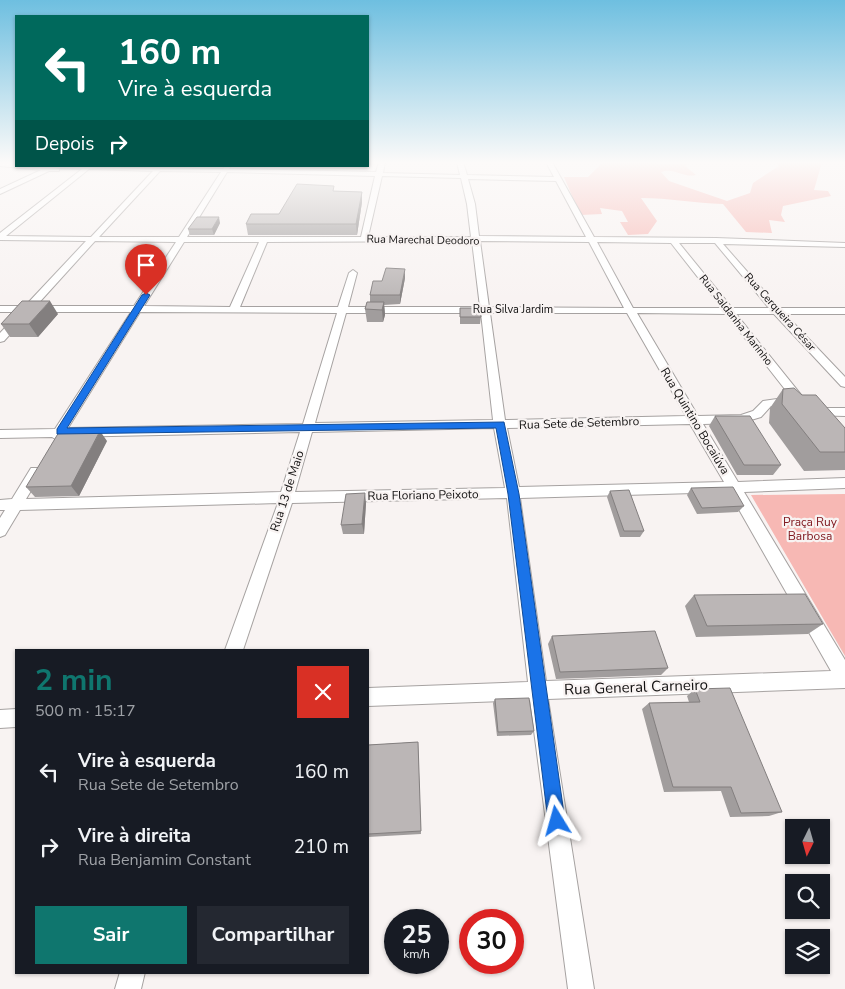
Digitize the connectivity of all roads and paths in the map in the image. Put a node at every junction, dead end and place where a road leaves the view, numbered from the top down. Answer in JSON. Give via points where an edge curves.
{"nodes":[{"id":1,"x":37,"y":208,"type":"edge"},
{"id":2,"x":121,"y":208,"type":"edge"},
{"id":3,"x":202,"y":208,"type":"edge"},
{"id":4,"x":371,"y":208,"type":"edge"},
{"id":5,"x":471,"y":208,"type":"edge"},
{"id":6,"x":574,"y":208,"type":"edge"},
{"id":7,"x":0,"y":238,"type":"edge"},
{"id":8,"x":364,"y":239,"type":"junction"},
{"id":9,"x":90,"y":240,"type":"junction"},
{"id":10,"x":181,"y":240,"type":"junction"},
{"id":11,"x":264,"y":240,"type":"junction"},
{"id":12,"x":591,"y":240,"type":"junction"},
{"id":13,"x":673,"y":240,"type":"junction"},
{"id":14,"x":716,"y":240,"type":"junction"},
{"id":15,"x":474,"y":241,"type":"junction"},
{"id":16,"x":845,"y":245,"type":"edge"},
{"id":17,"x":352,"y":273,"type":"dead end"},
{"id":18,"x":0,"y":309,"type":"edge"},
{"id":19,"x":28,"y":309,"type":"junction"},
{"id":20,"x":138,"y":309,"type":"junction"},
{"id":21,"x":234,"y":309,"type":"junction"},
{"id":22,"x":343,"y":309,"type":"junction"},
{"id":23,"x":484,"y":309,"type":"junction"},
{"id":24,"x":630,"y":310,"type":"junction"},
{"id":25,"x":728,"y":310,"type":"junction"},
{"id":26,"x":776,"y":310,"type":"junction"},
{"id":27,"x":845,"y":311,"type":"edge"},
{"id":28,"x":0,"y":340,"type":"edge"},
{"id":29,"x":845,"y":384,"type":"edge"},
{"id":30,"x":800,"y":401,"type":"junction"},
{"id":31,"x":845,"y":412,"type":"edge"},
{"id":32,"x":695,"y":419,"type":"junction"},
{"id":33,"x":500,"y":425,"type":"junction"},
{"id":34,"x":307,"y":428,"type":"junction"},
{"id":35,"x":60,"y":431,"type":"junction"},
{"id":36,"x":0,"y":434,"type":"edge"},
{"id":37,"x":50,"y":448,"type":"edge"},
{"id":38,"x":40,"y":464,"type":"edge"},
{"id":39,"x":845,"y":483,"type":"edge"},
{"id":40,"x":735,"y":487,"type":"junction"},
{"id":41,"x":513,"y":494,"type":"junction"},
{"id":42,"x":287,"y":496,"type":"junction"},
{"id":43,"x":16,"y":504,"type":"junction"},
{"id":44,"x":0,"y":505,"type":"edge"},
{"id":45,"x":0,"y":531,"type":"edge"},
{"id":46,"x":234,"y":649,"type":"edge"},
{"id":47,"x":845,"y":678,"type":"edge"},
{"id":48,"x":538,"y":691,"type":"junction"},
{"id":49,"x":369,"y":697,"type":"edge"},
{"id":50,"x":0,"y":718,"type":"edge"},
{"id":51,"x":15,"y":718,"type":"edge"},
{"id":52,"x":132,"y":974,"type":"edge"},
{"id":53,"x":128,"y":989,"type":"edge"},
{"id":54,"x":581,"y":989,"type":"edge"}],
"edges":[{"from":1,"to":7,"type":"street"},
{"from":2,"to":9,"type":"street"},
{"from":3,"to":10,"type":"street"},
{"from":4,"to":8,"type":"street"},
{"from":5,"to":15,"type":"street"},
{"from":6,"to":12,"type":"street","name":"Rua Quintino Bocaiúva"},
{"from":7,"to":9,"type":"street","name":"Rua Marechal Deodoro"},
{"from":8,"to":11,"type":"street","name":"Rua Marechal Deodoro"},
{"from":8,"to":15,"type":"street","name":"Rua Marechal Deodoro"},
{"from":9,"to":10,"type":"street","name":"Rua Marechal Deodoro"},
{"from":9,"to":19,"type":"street"},
{"from":10,"to":11,"type":"street","name":"Rua Marechal Deodoro"},
{"from":10,"to":20,"type":"street"},
{"from":11,"to":21,"type":"street"},
{"from":12,"to":13,"type":"street","name":"Rua Marechal Deodoro"},
{"from":12,"to":15,"type":"street","name":"Rua Marechal Deodoro"},
{"from":12,"to":24,"type":"street","name":"Rua Quintino Bocaiúva"},
{"from":13,"to":14,"type":"street","name":"Rua Marechal Deodoro"},
{"from":13,"to":25,"type":"street","name":"Rua Saldanha Marinho"},
{"from":14,"to":16,"type":"street","name":"Rua Marechal Deodoro"},
{"from":14,"to":26,"type":"street","name":"Rua Cerqueira César"},
{"from":15,"to":23,"type":"street"},
{"from":17,"to":22,"type":"street","name":"Rua 13 de Maio"},
{"from":18,"to":19,"type":"street","name":"Rua Silva Jardim"},
{"from":19,"to":20,"type":"street","name":"Rua Silva Jardim"},
{"from":19,"to":28,"type":"street"},
{"from":20,"to":21,"type":"street","name":"Rua Silva Jardim"},
{"from":20,"to":35,"type":"street"},
{"from":21,"to":22,"type":"street","name":"Rua Silva Jardim"},
{"from":22,"to":23,"type":"street","name":"Rua Silva Jardim"},
{"from":22,"to":34,"type":"street","name":"Rua 13 de Maio"},
{"from":23,"to":24,"type":"street","name":"Rua Silva Jardim"},
{"from":23,"to":33,"type":"street"},
{"from":24,"to":25,"type":"street","name":"Rua Silva Jardim"},
{"from":24,"to":32,"type":"street","name":"Rua Quintino Bocaiúva"},
{"from":25,"to":26,"type":"street","name":"Rua Silva Jardim"},
{"from":25,"to":30,"type":"street","name":"Rua Saldanha Marinho"},
{"from":26,"to":27,"type":"street","name":"Rua Silva Jardim"},
{"from":26,"to":29,"type":"street","name":"Rua Cerqueira César"},
{"from":30,"to":31,"type":"street","via":[[809,412]]},
{"from":30,"to":32,"type":"street","name":"Rua Sete de Setembro","via":[[766,402],[757,414],[742,419]]},
{"from":32,"to":33,"type":"street","name":"Rua Sete de Setembro"},
{"from":32,"to":40,"type":"street","name":"Rua Quintino Bocaiúva"},
{"from":33,"to":34,"type":"street","name":"Rua Sete de Setembro"},
{"from":33,"to":41,"type":"street"},
{"from":34,"to":35,"type":"street","name":"Rua Sete de Setembro"},
{"from":34,"to":42,"type":"street","name":"Rua 13 de Maio"},
{"from":35,"to":36,"type":"street","name":"Rua Sete de Setembro"},
{"from":35,"to":37,"type":"street"},
{"from":38,"to":43,"type":"street"},
{"from":39,"to":40,"type":"street","name":"Rua Floriano Peixoto"},
{"from":40,"to":41,"type":"street","name":"Rua Floriano Peixoto"},
{"from":40,"to":47,"type":"street","name":"Rua Quintino Bocaiúva"},
{"from":41,"to":42,"type":"street","name":"Rua Floriano Peixoto"},
{"from":41,"to":48,"type":"street"},
{"from":42,"to":43,"type":"street","name":"Rua Floriano Peixoto"},
{"from":42,"to":46,"type":"street","name":"Rua 13 de Maio"},
{"from":43,"to":44,"type":"street","name":"Rua Floriano Peixoto"},
{"from":43,"to":45,"type":"street"},
{"from":47,"to":48,"type":"street","name":"Rua General Carneiro"},
{"from":48,"to":49,"type":"street","name":"Rua General Carneiro"},
{"from":48,"to":54,"type":"street"},
{"from":50,"to":51,"type":"street"},
{"from":52,"to":53,"type":"street"}]}
